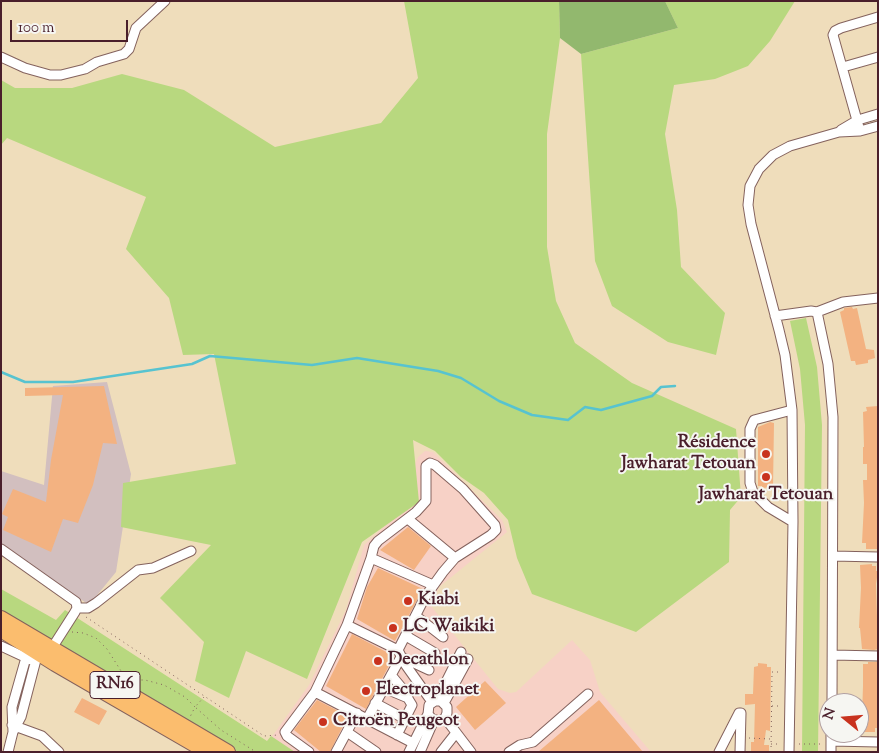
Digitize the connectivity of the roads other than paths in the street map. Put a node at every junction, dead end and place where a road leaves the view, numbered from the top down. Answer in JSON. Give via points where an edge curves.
{"nodes":[{"id":1,"x":166,"y":1,"type":"edge"},
{"id":2,"x":878,"y":16,"type":"edge"},
{"id":3,"x":1,"y":57,"type":"edge"},
{"id":4,"x":878,"y":57,"type":"edge"},
{"id":5,"x":843,"y":67,"type":"junction"},
{"id":6,"x":878,"y":114,"type":"edge"},
{"id":7,"x":858,"y":120,"type":"junction"},
{"id":8,"x":878,"y":126,"type":"edge"},
{"id":9,"x":860,"y":130,"type":"junction"},
{"id":10,"x":839,"y":132,"type":"junction"},
{"id":11,"x":878,"y":298,"type":"edge"},
{"id":12,"x":817,"y":312,"type":"junction"},
{"id":13,"x":775,"y":316,"type":"junction"},
{"id":14,"x":792,"y":410,"type":"junction"},
{"id":15,"x":408,"y":519,"type":"junction"},
{"id":16,"x":793,"y":522,"type":"junction"},
{"id":17,"x":1,"y":549,"type":"edge"},
{"id":18,"x":191,"y":551,"type":"dead end"},
{"id":19,"x":833,"y":556,"type":"junction"},
{"id":20,"x":878,"y":557,"type":"edge"},
{"id":21,"x":371,"y":558,"type":"junction"},
{"id":22,"x":455,"y":558,"type":"junction"},
{"id":23,"x":432,"y":585,"type":"junction"},
{"id":24,"x":76,"y":609,"type":"junction"},
{"id":25,"x":416,"y":616,"type":"junction"},
{"id":26,"x":1,"y":618,"type":"edge"},
{"id":27,"x":347,"y":625,"type":"junction"},
{"id":28,"x":1,"y":630,"type":"edge"},
{"id":29,"x":406,"y":636,"type":"junction"},
{"id":30,"x":443,"y":637,"type":"dead end"},
{"id":31,"x":1,"y":646,"type":"edge"},
{"id":32,"x":52,"y":648,"type":"junction"},
{"id":33,"x":461,"y":652,"type":"dead end"},
{"id":34,"x":400,"y":653,"type":"junction"},
{"id":35,"x":436,"y":653,"type":"dead end"},
{"id":36,"x":32,"y":655,"type":"junction"},
{"id":37,"x":833,"y":655,"type":"junction"},
{"id":38,"x":878,"y":656,"type":"edge"},
{"id":39,"x":468,"y":659,"type":"dead end"},
{"id":40,"x":429,"y":670,"type":"dead end"},
{"id":41,"x":391,"y":675,"type":"junction"},
{"id":42,"x":384,"y":688,"type":"junction"},
{"id":43,"x":315,"y":692,"type":"junction"},
{"id":44,"x":832,"y":693,"type":"edge"},
{"id":45,"x":588,"y":694,"type":"dead end"},
{"id":46,"x":408,"y":698,"type":"junction"},
{"id":47,"x":438,"y":702,"type":"junction"},
{"id":48,"x":375,"y":703,"type":"junction"},
{"id":49,"x":357,"y":713,"type":"junction"},
{"id":50,"x":431,"y":717,"type":"junction"},
{"id":51,"x":445,"y":718,"type":"junction"},
{"id":52,"x":367,"y":719,"type":"junction"},
{"id":53,"x":405,"y":719,"type":"junction"},
{"id":54,"x":14,"y":728,"type":"junction"},
{"id":55,"x":347,"y":732,"type":"junction"},
{"id":56,"x":456,"y":733,"type":"junction"},
{"id":57,"x":397,"y":735,"type":"junction"},
{"id":58,"x":413,"y":743,"type":"junction"},
{"id":59,"x":789,"y":748,"type":"edge"},
{"id":60,"x":467,"y":750,"type":"edge"},
{"id":61,"x":8,"y":752,"type":"edge"},
{"id":62,"x":58,"y":752,"type":"edge"},
{"id":63,"x":207,"y":752,"type":"edge"},
{"id":64,"x":228,"y":752,"type":"edge"},
{"id":65,"x":309,"y":752,"type":"edge"},
{"id":66,"x":336,"y":752,"type":"edge"},
{"id":67,"x":376,"y":752,"type":"edge"},
{"id":68,"x":408,"y":752,"type":"edge"},
{"id":69,"x":420,"y":752,"type":"edge"},
{"id":70,"x":441,"y":752,"type":"edge"},
{"id":71,"x":509,"y":752,"type":"edge"},
{"id":72,"x":719,"y":752,"type":"edge"},
{"id":73,"x":740,"y":752,"type":"edge"}],
"edges":[{"from":1,"to":3,"type":"street","via":[[136,28],[124,54],[85,69],[61,75],[50,74],[25,68]]},
{"from":2,"to":5,"type":"street","via":[[834,32]]},
{"from":4,"to":5,"type":"street"},
{"from":5,"to":7,"type":"street"},
{"from":6,"to":7,"type":"street"},
{"from":7,"to":9,"type":"street"},
{"from":7,"to":10,"type":"street"},
{"from":8,"to":9,"type":"street"},
{"from":9,"to":10,"type":"street"},
{"from":10,"to":13,"type":"street","via":[[790,146],[773,155],[759,169],[750,186],[751,224]]},
{"from":11,"to":12,"type":"street","via":[[843,302]]},
{"from":12,"to":13,"type":"street"},
{"from":12,"to":19,"type":"street","via":[[832,398]]},
{"from":13,"to":14,"type":"street","via":[[785,355]]},
{"from":14,"to":16,"type":"street"},
{"from":14,"to":16,"type":"street","via":[[754,420],[750,429],[750,483],[753,492],[768,507]]},
{"from":15,"to":21,"type":"street","via":[[378,540]]},
{"from":15,"to":22,"type":"street"},
{"from":15,"to":22,"type":"street","via":[[426,501],[426,466],[430,463],[435,465],[463,489],[496,527],[495,532]]},
{"from":16,"to":59,"type":"street"},
{"from":17,"to":24,"type":"street","via":[[76,602]]},
{"from":18,"to":24,"type":"street","via":[[153,568],[138,570],[96,603]]},
{"from":19,"to":20,"type":"street"},
{"from":19,"to":37,"type":"street"},
{"from":21,"to":23,"type":"street"},
{"from":21,"to":27,"type":"street"},
{"from":22,"to":23,"type":"street"},
{"from":23,"to":25,"type":"street"},
{"from":24,"to":32,"type":"street"},
{"from":25,"to":29,"type":"street"},
{"from":25,"to":30,"type":"street"},
{"from":26,"to":32,"type":"highway","number":"RN16"},
{"from":27,"to":34,"type":"street"},
{"from":27,"to":43,"type":"street"},
{"from":28,"to":36,"type":"highway","number":"RN16"},
{"from":29,"to":34,"type":"street"},
{"from":29,"to":35,"type":"street"},
{"from":31,"to":36,"type":"street"},
{"from":32,"to":64,"type":"highway","number":"RN16"},
{"from":33,"to":47,"type":"street"},
{"from":34,"to":40,"type":"street"},
{"from":34,"to":41,"type":"street"},
{"from":34,"to":47,"type":"street"},
{"from":36,"to":54,"type":"street","via":[[28,693]]},
{"from":36,"to":63,"type":"highway","number":"RN16"},
{"from":37,"to":38,"type":"street"},
{"from":37,"to":44,"type":"street"},
{"from":39,"to":47,"type":"street"},
{"from":41,"to":42,"type":"street"},
{"from":41,"to":46,"type":"street"},
{"from":42,"to":46,"type":"street"},
{"from":42,"to":48,"type":"street"},
{"from":43,"to":49,"type":"street"},
{"from":43,"to":65,"type":"street","via":[[286,732]]},
{"from":45,"to":71,"type":"street","via":[[533,742]]},
{"from":46,"to":53,"type":"street","via":[[412,705]]},
{"from":47,"to":50,"type":"street","via":[[429,705]]},
{"from":47,"to":51,"type":"street","via":[[447,707]]},
{"from":48,"to":52,"type":"street"},
{"from":48,"to":53,"type":"street"},
{"from":49,"to":52,"type":"street"},
{"from":49,"to":55,"type":"street"},
{"from":50,"to":51,"type":"street"},
{"from":50,"to":58,"type":"street"},
{"from":50,"to":69,"type":"street"},
{"from":51,"to":56,"type":"street"},
{"from":52,"to":57,"type":"street"},
{"from":53,"to":57,"type":"street"},
{"from":54,"to":61,"type":"street"},
{"from":54,"to":62,"type":"street","via":[[42,736]]},
{"from":55,"to":66,"type":"street"},
{"from":55,"to":67,"type":"street"},
{"from":56,"to":60,"type":"street"},
{"from":56,"to":70,"type":"street"},
{"from":57,"to":58,"type":"street"},
{"from":58,"to":68,"type":"street"},
{"from":72,"to":73,"type":"street","via":[[739,712]]}]}
